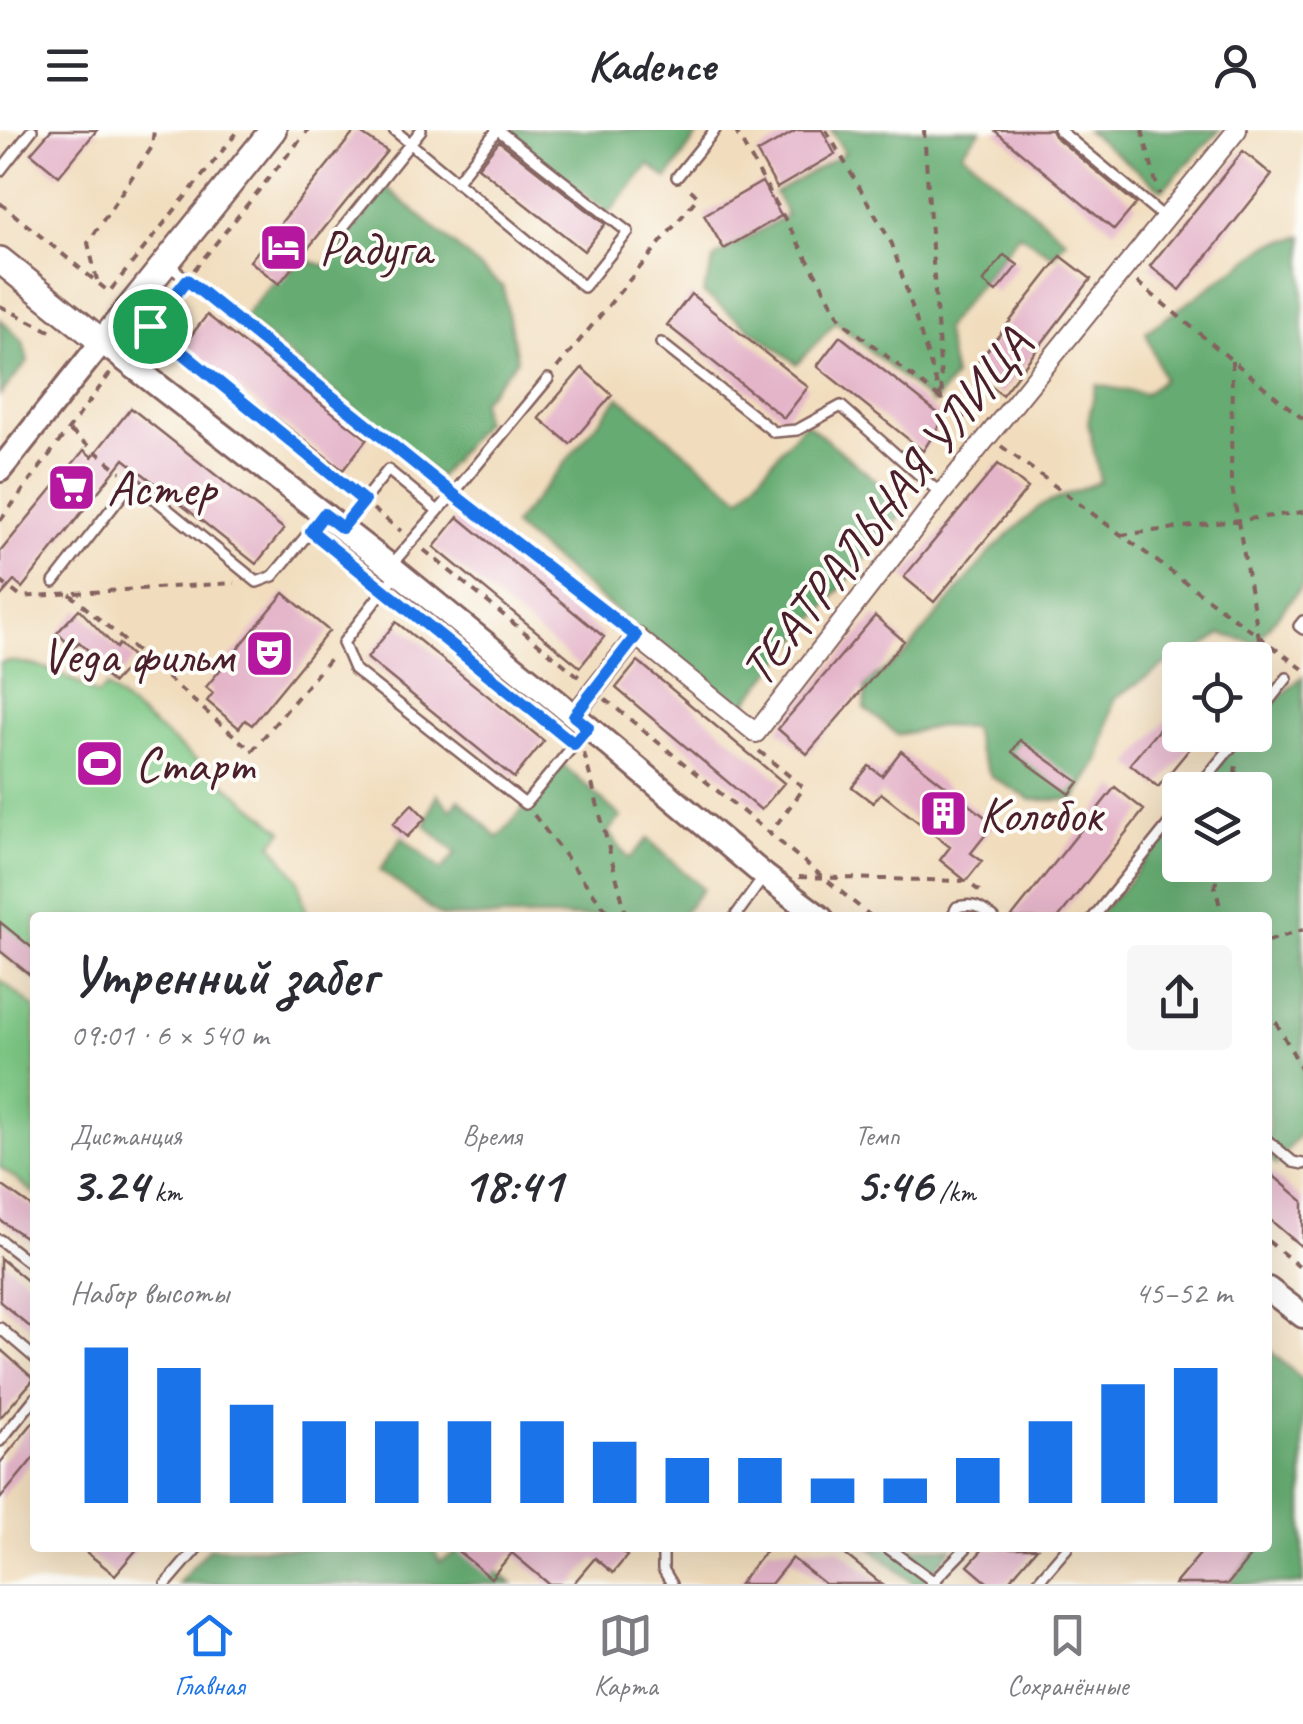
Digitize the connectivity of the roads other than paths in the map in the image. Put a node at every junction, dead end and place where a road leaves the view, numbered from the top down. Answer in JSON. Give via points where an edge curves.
{"nodes":[{"id":1,"x":32,"y":130,"type":"edge"},
{"id":2,"x":272,"y":130,"type":"edge"},
{"id":3,"x":394,"y":130,"type":"edge"},
{"id":4,"x":421,"y":130,"type":"edge"},
{"id":5,"x":498,"y":130,"type":"edge"},
{"id":6,"x":715,"y":130,"type":"edge"},
{"id":7,"x":1059,"y":130,"type":"edge"},
{"id":8,"x":1237,"y":130,"type":"edge"},
{"id":9,"x":410,"y":144,"type":"junction"},
{"id":10,"x":0,"y":171,"type":"edge"},
{"id":11,"x":677,"y":176,"type":"road end"},
{"id":12,"x":456,"y":182,"type":"junction"},
{"id":13,"x":1165,"y":218,"type":"junction"},
{"id":14,"x":337,"y":235,"type":"dead end"},
{"id":15,"x":0,"y":260,"type":"edge"},
{"id":16,"x":166,"y":262,"type":"junction"},
{"id":17,"x":102,"y":342,"type":"junction"},
{"id":18,"x":662,"y":342,"type":"dead end"},
{"id":19,"x":548,"y":379,"type":"road end"},
{"id":20,"x":0,"y":470,"type":"edge"},
{"id":21,"x":453,"y":494,"type":"junction"},
{"id":22,"x":942,"y":494,"type":"junction"},
{"id":23,"x":438,"y":510,"type":"junction"},
{"id":24,"x":325,"y":525,"type":"junction"},
{"id":25,"x":394,"y":569,"type":"junction"},
{"id":26,"x":54,"y":582,"type":"dead end"},
{"id":27,"x":1303,"y":621,"type":"edge"},
{"id":28,"x":1303,"y":630,"type":"edge"},
{"id":29,"x":636,"y":636,"type":"junction"},
{"id":30,"x":1287,"y":678,"type":"dead end"},
{"id":31,"x":1272,"y":697,"type":"edge"},
{"id":32,"x":579,"y":729,"type":"junction"},
{"id":33,"x":1227,"y":752,"type":"edge"},
{"id":34,"x":1211,"y":772,"type":"edge"},
{"id":35,"x":1162,"y":832,"type":"edge"},
{"id":36,"x":764,"y":876,"type":"junction"},
{"id":37,"x":738,"y":912,"type":"edge"},
{"id":38,"x":813,"y":912,"type":"edge"},
{"id":39,"x":953,"y":912,"type":"edge"},
{"id":40,"x":984,"y":912,"type":"edge"},
{"id":41,"x":1098,"y":912,"type":"edge"},
{"id":42,"x":1272,"y":1144,"type":"edge"},
{"id":43,"x":1303,"y":1164,"type":"edge"},
{"id":44,"x":0,"y":1240,"type":"edge"},
{"id":45,"x":30,"y":1263,"type":"edge"},
{"id":46,"x":1272,"y":1292,"type":"edge"},
{"id":47,"x":1303,"y":1316,"type":"edge"},
{"id":48,"x":0,"y":1328,"type":"edge"},
{"id":49,"x":30,"y":1354,"type":"edge"},
{"id":50,"x":30,"y":1404,"type":"edge"},
{"id":51,"x":0,"y":1420,"type":"edge"},
{"id":52,"x":10,"y":1428,"type":"junction"},
{"id":53,"x":0,"y":1441,"type":"edge"},
{"id":54,"x":194,"y":1552,"type":"edge"},
{"id":55,"x":663,"y":1552,"type":"edge"},
{"id":56,"x":893,"y":1552,"type":"edge"},
{"id":57,"x":962,"y":1552,"type":"edge"},
{"id":58,"x":1064,"y":1552,"type":"edge"},
{"id":59,"x":934,"y":1583,"type":"edge"},
{"id":60,"x":166,"y":1584,"type":"edge"},
{"id":61,"x":672,"y":1584,"type":"edge"},
{"id":62,"x":1036,"y":1584,"type":"edge"}],
"edges":[{"from":1,"to":10,"type":"lane"},
{"from":2,"to":16,"type":"main road"},
{"from":3,"to":9,"type":"lane"},
{"from":4,"to":9,"type":"lane"},
{"from":5,"to":12,"type":"lane"},
{"from":5,"to":12,"type":"lane","via":[[628,232],[584,287]]},
{"from":6,"to":11,"type":"lane"},
{"from":7,"to":13,"type":"lane"},
{"from":8,"to":13,"type":"street","name":"ТЕАТРАЛЬНАЯ УЛИЦА"},
{"from":9,"to":12,"type":"lane"},
{"from":9,"to":14,"type":"lane"},
{"from":13,"to":22,"type":"street","name":"ТЕАТРАЛЬНАЯ УЛИЦА"},
{"from":15,"to":17,"type":"main road"},
{"from":16,"to":17,"type":"main road"},
{"from":16,"to":21,"type":"lane"},
{"from":17,"to":20,"type":"street"},
{"from":17,"to":24,"type":"street"},
{"from":18,"to":22,"type":"lane","via":[[774,432],[797,430],[840,406]]},
{"from":19,"to":21,"type":"lane"},
{"from":21,"to":23,"type":"lane"},
{"from":21,"to":29,"type":"lane"},
{"from":22,"to":29,"type":"street","name":"ТЕАТРАЛЬНАЯ УЛИЦА","via":[[756,733]]},
{"from":23,"to":24,"type":"lane","via":[[388,470],[364,501]]},
{"from":23,"to":25,"type":"lane"},
{"from":24,"to":25,"type":"street"},
{"from":24,"to":26,"type":"lane","via":[[273,576],[256,582],[133,481]]},
{"from":25,"to":32,"type":"street"},
{"from":25,"to":32,"type":"lane","via":[[344,643],[354,669],[525,804]]},
{"from":27,"to":28,"type":"lane"},
{"from":29,"to":32,"type":"street","via":[[594,689]]},
{"from":30,"to":31,"type":"lane"},
{"from":32,"to":36,"type":"street"},
{"from":33,"to":34,"type":"lane"},
{"from":35,"to":41,"type":"lane"},
{"from":36,"to":37,"type":"lane"},
{"from":36,"to":38,"type":"street"},
{"from":39,"to":40,"type":"lane","via":[[970,904]]},
{"from":42,"to":43,"type":"lane"},
{"from":44,"to":45,"type":"lane"},
{"from":46,"to":47,"type":"street"},
{"from":48,"to":49,"type":"lane"},
{"from":50,"to":52,"type":"lane"},
{"from":51,"to":52,"type":"lane"},
{"from":52,"to":53,"type":"lane"},
{"from":54,"to":60,"type":"lane"},
{"from":55,"to":61,"type":"lane"},
{"from":56,"to":59,"type":"lane"},
{"from":57,"to":59,"type":"lane"},
{"from":58,"to":62,"type":"lane"}]}
